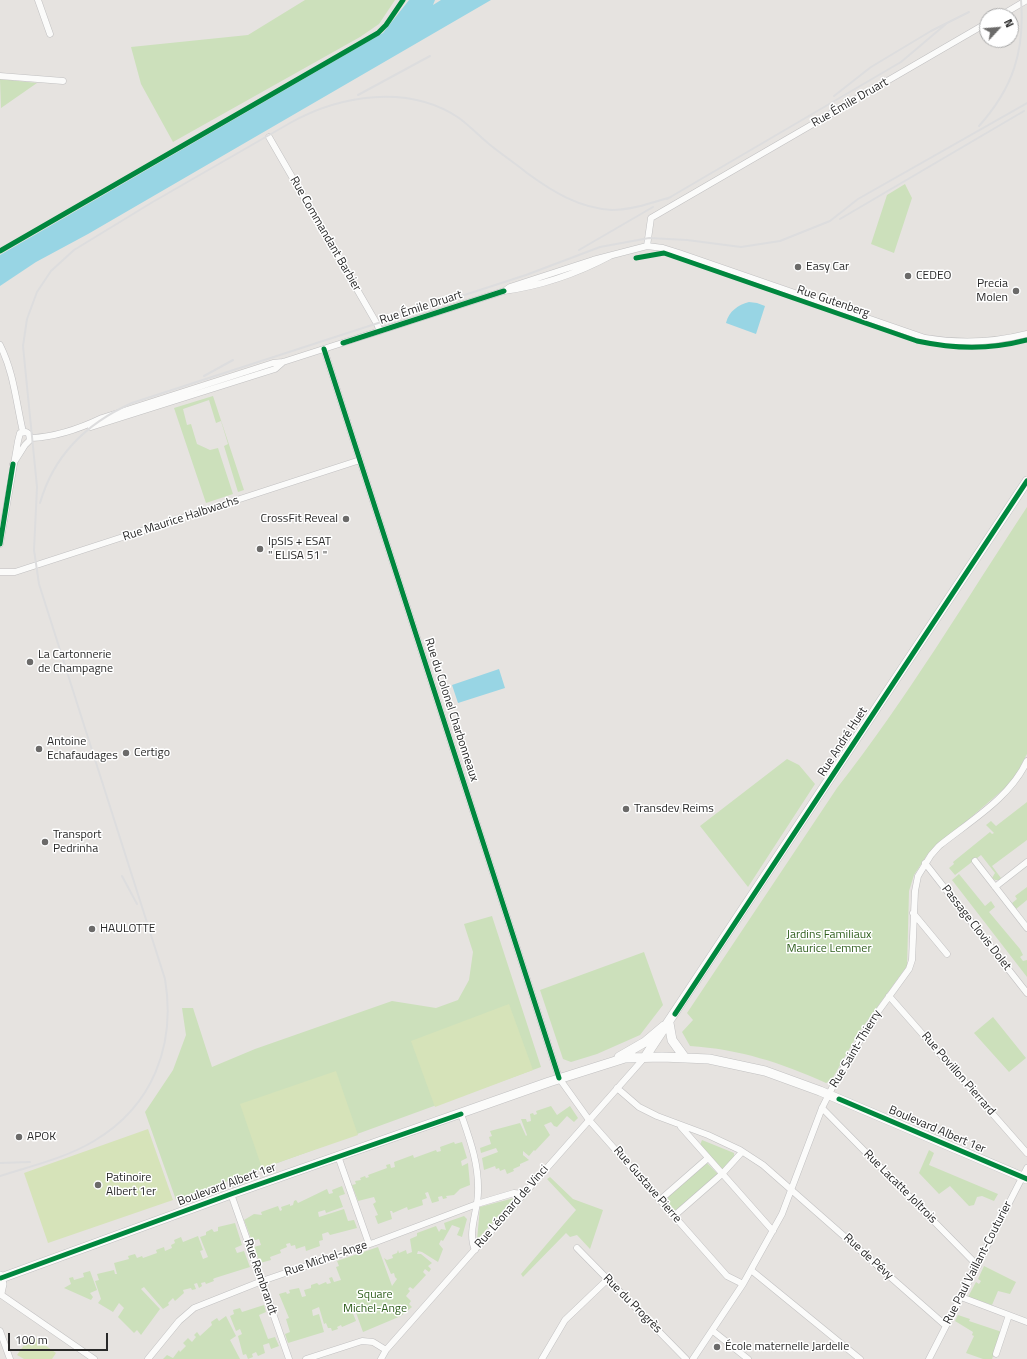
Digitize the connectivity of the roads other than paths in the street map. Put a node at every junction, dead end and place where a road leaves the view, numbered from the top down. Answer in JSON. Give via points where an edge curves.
{"nodes":[{"id":1,"x":38,"y":0,"type":"edge"},
{"id":2,"x":1027,"y":0,"type":"edge"},
{"id":3,"x":1014,"y":8,"type":"edge"},
{"id":4,"x":979,"y":28,"type":"edge"},
{"id":5,"x":50,"y":34,"type":"dead end"},
{"id":6,"x":0,"y":76,"type":"edge"},
{"id":7,"x":63,"y":81,"type":"dead end"},
{"id":8,"x":269,"y":137,"type":"dead end"},
{"id":9,"x":647,"y":246,"type":"junction"},
{"id":10,"x":380,"y":331,"type":"junction"},
{"id":11,"x":1027,"y":334,"type":"edge"},
{"id":12,"x":0,"y":345,"type":"edge"},
{"id":13,"x":324,"y":349,"type":"junction"},
{"id":14,"x":23,"y":432,"type":"junction"},
{"id":15,"x":31,"y":438,"type":"junction"},
{"id":16,"x":18,"y":441,"type":"junction"},
{"id":17,"x":25,"y":445,"type":"junction"},
{"id":18,"x":360,"y":460,"type":"junction"},
{"id":19,"x":13,"y":464,"type":"junction"},
{"id":20,"x":1027,"y":481,"type":"edge"},
{"id":21,"x":0,"y":544,"type":"edge"},
{"id":22,"x":0,"y":572,"type":"edge"},
{"id":23,"x":1027,"y":761,"type":"edge"},
{"id":24,"x":975,"y":861,"type":"dead end"},
{"id":25,"x":1027,"y":862,"type":"edge"},
{"id":26,"x":926,"y":863,"type":"junction"},
{"id":27,"x":995,"y":887,"type":"junction"},
{"id":28,"x":913,"y":913,"type":"junction"},
{"id":29,"x":1027,"y":928,"type":"edge"},
{"id":30,"x":947,"y":954,"type":"dead end"},
{"id":31,"x":1027,"y":993,"type":"edge"},
{"id":32,"x":889,"y":996,"type":"junction"},
{"id":33,"x":669,"y":1023,"type":"junction"},
{"id":34,"x":645,"y":1057,"type":"junction"},
{"id":35,"x":685,"y":1058,"type":"junction"},
{"id":36,"x":613,"y":1061,"type":"junction"},
{"id":37,"x":559,"y":1078,"type":"junction"},
{"id":38,"x":617,"y":1088,"type":"junction"},
{"id":39,"x":828,"y":1095,"type":"junction"},
{"id":40,"x":822,"y":1108,"type":"junction"},
{"id":41,"x":461,"y":1114,"type":"junction"},
{"id":42,"x":589,"y":1120,"type":"junction"},
{"id":43,"x":680,"y":1126,"type":"junction"},
{"id":44,"x":742,"y":1152,"type":"junction"},
{"id":45,"x":1027,"y":1153,"type":"edge"},
{"id":46,"x":338,"y":1156,"type":"junction"},
{"id":47,"x":708,"y":1158,"type":"junction"},
{"id":48,"x":1027,"y":1168,"type":"edge"},
{"id":49,"x":722,"y":1174,"type":"junction"},
{"id":50,"x":1025,"y":1178,"type":"edge"},
{"id":51,"x":791,"y":1188,"type":"junction"},
{"id":52,"x":231,"y":1194,"type":"junction"},
{"id":53,"x":524,"y":1194,"type":"junction"},
{"id":54,"x":660,"y":1200,"type":"junction"},
{"id":55,"x":477,"y":1204,"type":"junction"},
{"id":56,"x":674,"y":1216,"type":"junction"},
{"id":57,"x":773,"y":1231,"type":"junction"},
{"id":58,"x":369,"y":1244,"type":"junction"},
{"id":59,"x":577,"y":1248,"type":"dead end"},
{"id":60,"x":475,"y":1250,"type":"junction"},
{"id":61,"x":978,"y":1266,"type":"junction"},
{"id":62,"x":751,"y":1270,"type":"junction"},
{"id":63,"x":1,"y":1277,"type":"edge"},
{"id":64,"x":608,"y":1280,"type":"junction"},
{"id":65,"x":262,"y":1281,"type":"junction"},
{"id":66,"x":743,"y":1284,"type":"junction"},
{"id":67,"x":0,"y":1293,"type":"edge"},
{"id":68,"x":961,"y":1297,"type":"junction"},
{"id":69,"x":1009,"y":1316,"type":"junction"},
{"id":70,"x":1027,"y":1322,"type":"edge"},
{"id":71,"x":945,"y":1325,"type":"junction"},
{"id":72,"x":0,"y":1331,"type":"edge"},
{"id":73,"x":713,"y":1331,"type":"junction"},
{"id":74,"x":1,"y":1338,"type":"edge"},
{"id":75,"x":386,"y":1350,"type":"junction"},
{"id":76,"x":996,"y":1354,"type":"dead end"},
{"id":77,"x":322,"y":1356,"type":"edge"},
{"id":78,"x":10,"y":1359,"type":"edge"},
{"id":79,"x":94,"y":1359,"type":"edge"},
{"id":80,"x":148,"y":1359,"type":"edge"},
{"id":81,"x":289,"y":1359,"type":"edge"},
{"id":82,"x":306,"y":1359,"type":"edge"},
{"id":83,"x":381,"y":1359,"type":"edge"},
{"id":84,"x":542,"y":1359,"type":"edge"},
{"id":85,"x":686,"y":1359,"type":"edge"},
{"id":86,"x":693,"y":1359,"type":"edge"},
{"id":87,"x":748,"y":1359,"type":"edge"},
{"id":88,"x":860,"y":1359,"type":"edge"},
{"id":89,"x":929,"y":1359,"type":"edge"}],
"edges":[{"from":1,"to":5,"type":"street"},
{"from":2,"to":3,"type":"street"},
{"from":4,"to":9,"type":"street","name":"Rue Émile Druart","via":[[651,218]]},
{"from":6,"to":7,"type":"street"},
{"from":8,"to":10,"type":"street","name":"Rue Commandant Barbier"},
{"from":9,"to":10,"type":"street","name":"Rue Émile Druart","via":[[610,256],[568,275],[522,289],[504,291]]},
{"from":9,"to":11,"type":"street","name":"Rue Gutenberg","via":[[679,253],[925,338],[979,343],[1006,340]]},
{"from":10,"to":13,"type":"street","name":"Rue Émile Druart"},
{"from":12,"to":14,"type":"street","via":[[16,388]]},
{"from":13,"to":15,"type":"street","name":"Rue Émile Druart","via":[[283,362],[275,369],[89,428],[83,427],[48,437]]},
{"from":13,"to":18,"type":"street","name":"Rue du Colonel Charbonneaux"},
{"from":14,"to":15,"type":"street"},
{"from":14,"to":16,"type":"street","via":[[18,436]]},
{"from":15,"to":17,"type":"street"},
{"from":16,"to":17,"type":"street"},
{"from":16,"to":19,"type":"street"},
{"from":17,"to":19,"type":"street"},
{"from":18,"to":22,"type":"street","name":"Rue Maurice Halbwachs","via":[[22,570]]},
{"from":18,"to":37,"type":"street","name":"Rue du Colonel Charbonneaux"},
{"from":19,"to":21,"type":"street"},
{"from":20,"to":33,"type":"main road","name":"Rue André Huet"},
{"from":23,"to":26,"type":"street","name":"Rue Saint-Thierry","via":[[1017,780],[1006,792],[940,846]]},
{"from":24,"to":27,"type":"street"},
{"from":25,"to":27,"type":"street"},
{"from":26,"to":28,"type":"street","name":"Rue Saint-Thierry","via":[[918,876]]},
{"from":26,"to":31,"type":"street","name":"Passage Clovis Dolet"},
{"from":27,"to":29,"type":"street"},
{"from":28,"to":30,"type":"street"},
{"from":28,"to":32,"type":"street","name":"Rue Saint-Thierry","via":[[911,965]]},
{"from":32,"to":39,"type":"street","name":"Rue Saint-Thierry"},
{"from":32,"to":45,"type":"street","name":"Rue Povillon Pierrard"},
{"from":33,"to":34,"type":"main road","name":"Rue André Huet"},
{"from":33,"to":35,"type":"main road","via":[[672,1040]]},
{"from":33,"to":36,"type":"main road","via":[[645,1042]]},
{"from":34,"to":35,"type":"main road","name":"Boulevard Albert 1er"},
{"from":34,"to":36,"type":"main road","name":"Boulevard Albert 1er"},
{"from":34,"to":38,"type":"street","name":"Rue Léonard de Vinci"},
{"from":35,"to":39,"type":"main road","name":"Boulevard Albert 1er","via":[[710,1059],[765,1071]]},
{"from":36,"to":37,"type":"main road","name":"Boulevard Albert 1er"},
{"from":37,"to":41,"type":"main road","name":"Boulevard Albert 1er"},
{"from":37,"to":42,"type":"street","name":"Rue Gustave Pierre"},
{"from":38,"to":42,"type":"street","name":"Rue Léonard de Vinci"},
{"from":38,"to":43,"type":"street","name":"Rue de Pévy","via":[[640,1107]]},
{"from":39,"to":40,"type":"street","name":"Rue Saint-Thierry"},
{"from":39,"to":50,"type":"main road","name":"Boulevard Albert 1er"},
{"from":40,"to":51,"type":"street","name":"Rue Saint-Thierry"},
{"from":40,"to":61,"type":"street","name":"Rue Lacatte Joltrois"},
{"from":41,"to":46,"type":"main road","name":"Boulevard Albert 1er"},
{"from":41,"to":55,"type":"street","via":[[475,1157],[478,1179]]},
{"from":42,"to":53,"type":"street","name":"Rue Léonard de Vinci"},
{"from":42,"to":54,"type":"street","name":"Rue Gustave Pierre"},
{"from":43,"to":44,"type":"street","name":"Rue de Pévy","via":[[708,1135]]},
{"from":43,"to":47,"type":"street"},
{"from":44,"to":49,"type":"street"},
{"from":44,"to":51,"type":"street","name":"Rue de Pévy"},
{"from":46,"to":52,"type":"main road","name":"Boulevard Albert 1er"},
{"from":46,"to":58,"type":"street"},
{"from":47,"to":49,"type":"street"},
{"from":47,"to":54,"type":"street"},
{"from":48,"to":50,"type":"street","name":"Rue Paul Vaillant-Couturier"},
{"from":49,"to":56,"type":"street"},
{"from":49,"to":57,"type":"street"},
{"from":50,"to":61,"type":"street","name":"Rue Paul Vaillant-Couturier"},
{"from":51,"to":57,"type":"street","name":"Rue Saint-Thierry"},
{"from":51,"to":71,"type":"street","name":"Rue de Pévy"},
{"from":52,"to":63,"type":"main road","name":"Boulevard Albert 1er"},
{"from":52,"to":65,"type":"street","name":"Rue Rembrandt"},
{"from":53,"to":55,"type":"street","name":"Rue Michel-Ange","via":[[514,1193]]},
{"from":53,"to":60,"type":"street","name":"Rue Léonard de Vinci"},
{"from":54,"to":56,"type":"street","name":"Rue Gustave Pierre"},
{"from":55,"to":58,"type":"street","name":"Rue Michel-Ange"},
{"from":55,"to":60,"type":"street","via":[[471,1237]]},
{"from":56,"to":66,"type":"street","name":"Rue Gustave Pierre","via":[[727,1276]]},
{"from":57,"to":62,"type":"street","name":"Rue Saint-Thierry"},
{"from":58,"to":65,"type":"street","name":"Rue Michel-Ange"},
{"from":59,"to":64,"type":"street","name":"Rue du Progrès"},
{"from":60,"to":75,"type":"street","name":"Rue Léonard de Vinci"},
{"from":61,"to":68,"type":"street","name":"Rue Paul Vaillant-Couturier"},
{"from":62,"to":66,"type":"street","name":"Rue Saint-Thierry"},
{"from":62,"to":88,"type":"street"},
{"from":63,"to":67,"type":"main road"},
{"from":64,"to":84,"type":"street","via":[[565,1320]]},
{"from":64,"to":85,"type":"street","name":"Rue du Progrès"},
{"from":65,"to":80,"type":"street","name":"Rue Michel-Ange","via":[[194,1308],[179,1321]]},
{"from":65,"to":81,"type":"street","name":"Rue Rembrandt"},
{"from":66,"to":73,"type":"street","name":"Rue Saint-Thierry"},
{"from":67,"to":79,"type":"street"},
{"from":68,"to":69,"type":"street"},
{"from":68,"to":71,"type":"street","name":"Rue Paul Vaillant-Couturier"},
{"from":69,"to":70,"type":"street"},
{"from":69,"to":76,"type":"street"},
{"from":71,"to":89,"type":"street","name":"Rue Paul Vaillant-Couturier"},
{"from":72,"to":74,"type":"street"},
{"from":73,"to":86,"type":"street","name":"Rue Saint-Thierry"},
{"from":73,"to":87,"type":"street"},
{"from":74,"to":78,"type":"street"},
{"from":75,"to":77,"type":"street","via":[[373,1342],[362,1341]]},
{"from":75,"to":83,"type":"street","name":"Rue Léonard de Vinci"},
{"from":77,"to":82,"type":"street"}]}
